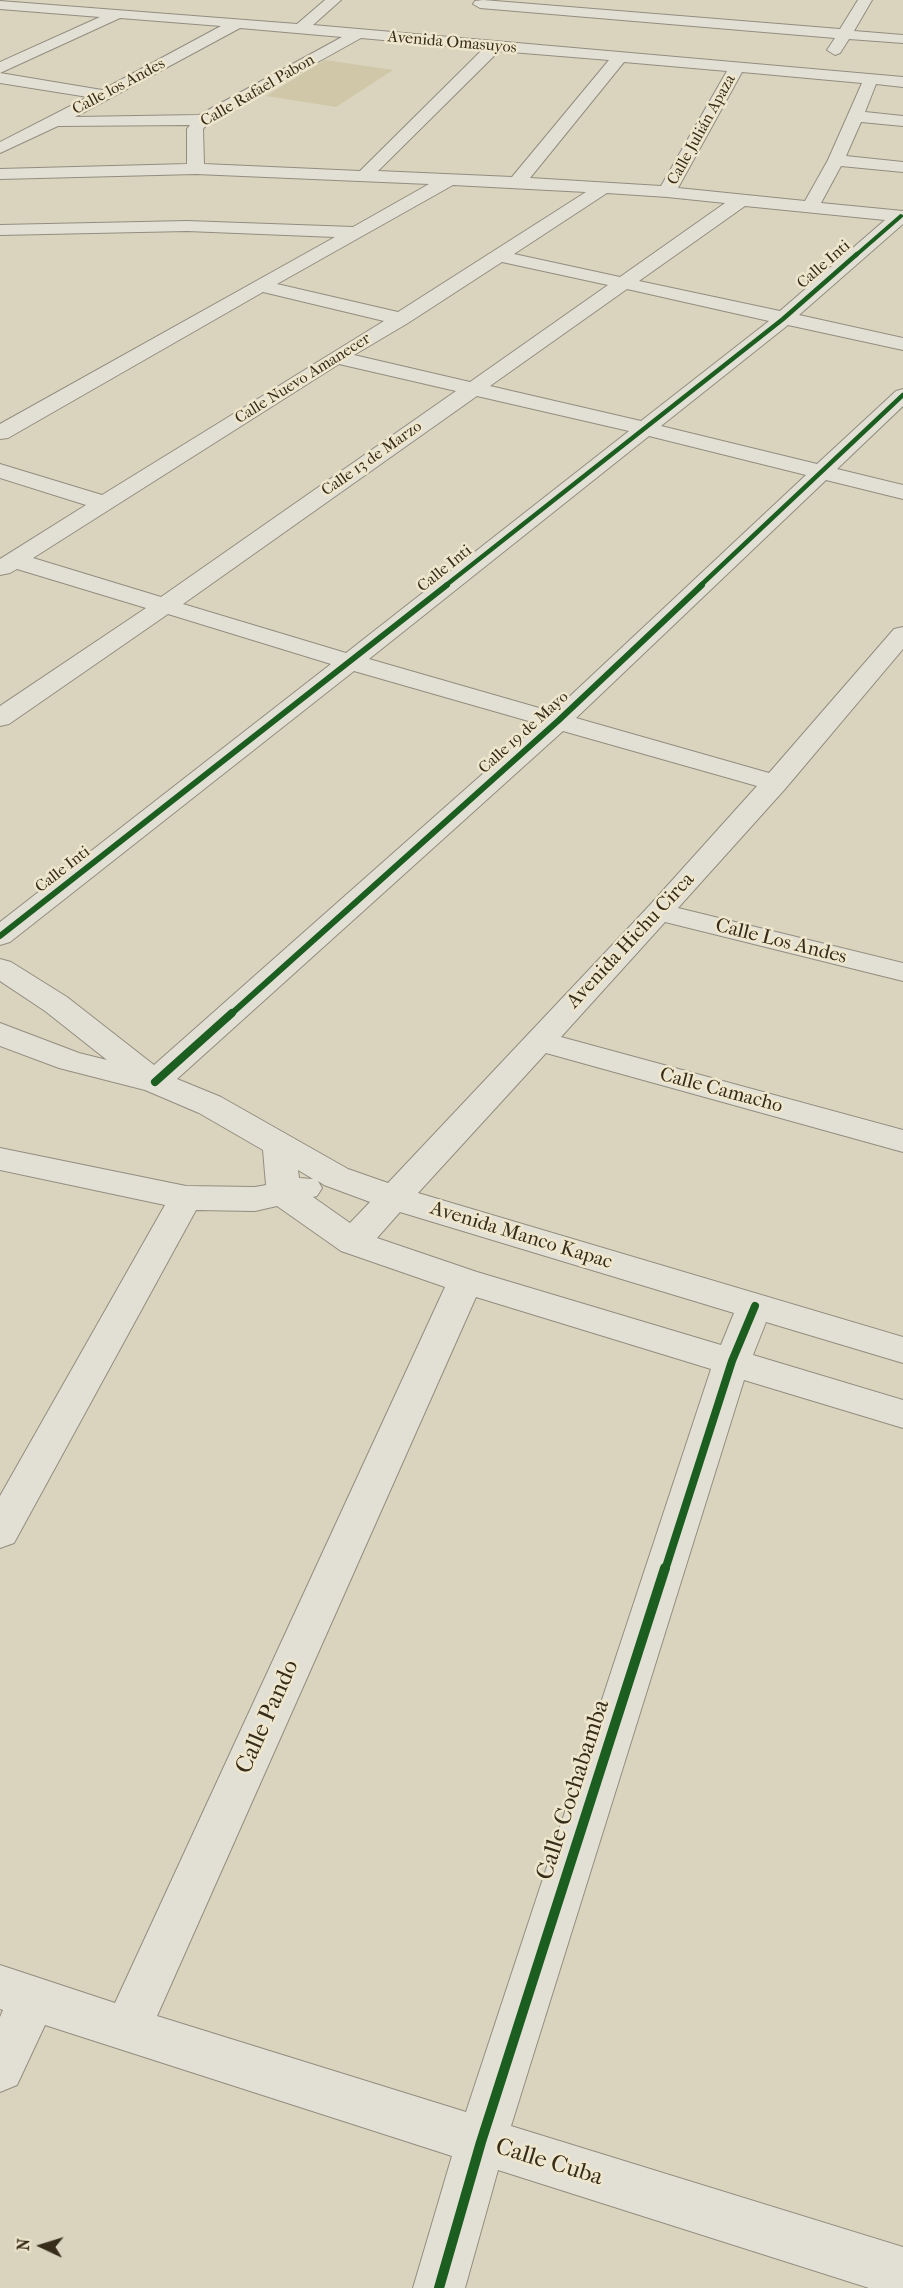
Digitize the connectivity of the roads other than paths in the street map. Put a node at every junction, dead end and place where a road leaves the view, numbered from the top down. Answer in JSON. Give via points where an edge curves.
{"nodes":[{"id":1,"x":5,"y":0,"type":"edge"},
{"id":2,"x":334,"y":0,"type":"edge"},
{"id":3,"x":855,"y":0,"type":"edge"},
{"id":4,"x":864,"y":0,"type":"edge"},
{"id":5,"x":0,"y":3,"type":"edge"},
{"id":6,"x":479,"y":5,"type":"edge"},
{"id":7,"x":117,"y":14,"type":"junction"},
{"id":8,"x":238,"y":23,"type":"junction"},
{"id":9,"x":456,"y":26,"type":"dead end"},
{"id":10,"x":300,"y":29,"type":"junction"},
{"id":11,"x":358,"y":34,"type":"junction"},
{"id":12,"x":844,"y":34,"type":"junction"},
{"id":13,"x":903,"y":39,"type":"edge"},
{"id":14,"x":440,"y":41,"type":"junction"},
{"id":15,"x":494,"y":47,"type":"junction"},
{"id":16,"x":620,"y":57,"type":"junction"},
{"id":17,"x":736,"y":67,"type":"junction"},
{"id":18,"x":0,"y":68,"type":"edge"},
{"id":19,"x":821,"y":74,"type":"junction"},
{"id":20,"x":0,"y":78,"type":"edge"},
{"id":21,"x":871,"y":79,"type":"junction"},
{"id":22,"x":903,"y":82,"type":"edge"},
{"id":23,"x":103,"y":95,"type":"junction"},
{"id":24,"x":854,"y":116,"type":"junction"},
{"id":25,"x":202,"y":120,"type":"junction"},
{"id":26,"x":903,"y":121,"type":"edge"},
{"id":27,"x":54,"y":122,"type":"junction"},
{"id":28,"x":0,"y":148,"type":"edge"},
{"id":29,"x":836,"y":160,"type":"junction"},
{"id":30,"x":903,"y":167,"type":"edge"},
{"id":31,"x":196,"y":169,"type":"junction"},
{"id":32,"x":0,"y":174,"type":"edge"},
{"id":33,"x":364,"y":175,"type":"junction"},
{"id":34,"x":450,"y":180,"type":"junction"},
{"id":35,"x":517,"y":182,"type":"junction"},
{"id":36,"x":605,"y":187,"type":"junction"},
{"id":37,"x":667,"y":192,"type":"junction"},
{"id":38,"x":743,"y":199,"type":"junction"},
{"id":39,"x":810,"y":206,"type":"junction"},
{"id":40,"x":902,"y":216,"type":"edge"},
{"id":41,"x":0,"y":230,"type":"edge"},
{"id":42,"x":46,"y":230,"type":"junction"},
{"id":43,"x":355,"y":232,"type":"junction"},
{"id":44,"x":10,"y":248,"type":"dead end"},
{"id":45,"x":499,"y":256,"type":"junction"},
{"id":46,"x":619,"y":284,"type":"junction"},
{"id":47,"x":261,"y":286,"type":"junction"},
{"id":48,"x":401,"y":319,"type":"junction"},
{"id":49,"x":783,"y":319,"type":"junction"},
{"id":50,"x":903,"y":344,"type":"edge"},
{"id":51,"x":336,"y":357,"type":"junction"},
{"id":52,"x":472,"y":388,"type":"junction"},
{"id":53,"x":903,"y":395,"type":"edge"},
{"id":54,"x":644,"y":428,"type":"junction"},
{"id":55,"x":0,"y":433,"type":"edge"},
{"id":56,"x":0,"y":471,"type":"edge"},
{"id":57,"x":821,"y":472,"type":"junction"},
{"id":58,"x":903,"y":492,"type":"edge"},
{"id":59,"x":103,"y":503,"type":"junction"},
{"id":60,"x":7,"y":564,"type":"edge"},
{"id":61,"x":164,"y":606,"type":"junction"},
{"id":62,"x":898,"y":646,"type":"edge"},
{"id":63,"x":350,"y":663,"type":"junction"},
{"id":64,"x":0,"y":718,"type":"edge"},
{"id":65,"x":559,"y":720,"type":"junction"},
{"id":66,"x":775,"y":783,"type":"junction"},
{"id":67,"x":659,"y":912,"type":"junction"},
{"id":68,"x":0,"y":936,"type":"edge"},
{"id":69,"x":0,"y":968,"type":"edge"},
{"id":70,"x":903,"y":972,"type":"edge"},
{"id":71,"x":0,"y":1033,"type":"edge"},
{"id":72,"x":538,"y":1041,"type":"junction"},
{"id":73,"x":155,"y":1082,"type":"junction"},
{"id":74,"x":903,"y":1141,"type":"edge"},
{"id":75,"x":279,"y":1144,"type":"junction"},
{"id":76,"x":0,"y":1159,"type":"edge"},
{"id":77,"x":336,"y":1177,"type":"junction"},
{"id":78,"x":284,"y":1194,"type":"junction"},
{"id":79,"x":186,"y":1198,"type":"junction"},
{"id":80,"x":393,"y":1198,"type":"junction"},
{"id":81,"x":353,"y":1242,"type":"junction"},
{"id":82,"x":465,"y":1281,"type":"junction"},
{"id":83,"x":755,"y":1306,"type":"junction"},
{"id":84,"x":903,"y":1350,"type":"edge"},
{"id":85,"x":732,"y":1361,"type":"junction"},
{"id":86,"x":903,"y":1414,"type":"edge"},
{"id":87,"x":0,"y":1532,"type":"edge"},
{"id":88,"x":17,"y":1992,"type":"edge"},
{"id":89,"x":127,"y":2030,"type":"junction"},
{"id":90,"x":0,"y":2068,"type":"edge"},
{"id":91,"x":481,"y":2142,"type":"junction"},
{"id":92,"x":903,"y":2273,"type":"edge"},
{"id":93,"x":439,"y":2288,"type":"edge"}],
"edges":[{"from":1,"to":5,"type":"street"},
{"from":2,"to":10,"type":"street"},
{"from":3,"to":4,"type":"street"},
{"from":4,"to":12,"type":"street"},
{"from":5,"to":7,"type":"street","name":"Avenida Omasuyos"},
{"from":6,"to":12,"type":"street"},
{"from":7,"to":8,"type":"street","name":"Avenida Omasuyos"},
{"from":7,"to":18,"type":"street"},
{"from":8,"to":10,"type":"street","name":"Avenida Omasuyos"},
{"from":8,"to":23,"type":"street","name":"Calle los Andes"},
{"from":9,"to":14,"type":"street"},
{"from":10,"to":11,"type":"street","name":"Avenida Omasuyos"},
{"from":11,"to":14,"type":"street","name":"Avenida Omasuyos"},
{"from":11,"to":25,"type":"street","name":"Calle Rafael Pabon"},
{"from":12,"to":13,"type":"street"},
{"from":12,"to":19,"type":"street"},
{"from":14,"to":15,"type":"street","name":"Avenida Omasuyos"},
{"from":15,"to":16,"type":"street","name":"Avenida Omasuyos"},
{"from":15,"to":33,"type":"street"},
{"from":16,"to":17,"type":"street","name":"Avenida Omasuyos"},
{"from":16,"to":35,"type":"street"},
{"from":17,"to":19,"type":"street","name":"Avenida Omasuyos"},
{"from":17,"to":37,"type":"street","name":"Calle Julián Apaza"},
{"from":19,"to":21,"type":"street","name":"Avenida Omasuyos"},
{"from":20,"to":23,"type":"street"},
{"from":21,"to":22,"type":"street","name":"Avenida Omasuyos"},
{"from":21,"to":24,"type":"street"},
{"from":23,"to":27,"type":"street","name":"Calle los Andes"},
{"from":24,"to":26,"type":"street"},
{"from":24,"to":29,"type":"street"},
{"from":25,"to":27,"type":"street"},
{"from":25,"to":31,"type":"street","name":"Calle Rafael Pabon","via":[[195,129]]},
{"from":27,"to":28,"type":"street","name":"Calle los Andes"},
{"from":29,"to":30,"type":"street"},
{"from":29,"to":39,"type":"street"},
{"from":31,"to":32,"type":"street"},
{"from":31,"to":33,"type":"street"},
{"from":33,"to":34,"type":"street"},
{"from":34,"to":35,"type":"street"},
{"from":34,"to":43,"type":"street"},
{"from":35,"to":36,"type":"street"},
{"from":36,"to":37,"type":"street"},
{"from":36,"to":45,"type":"street","name":"Calle Nuevo Amanecer"},
{"from":37,"to":38,"type":"street"},
{"from":38,"to":39,"type":"street"},
{"from":38,"to":46,"type":"street","name":"Calle 13 de Marzo"},
{"from":39,"to":40,"type":"street"},
{"from":40,"to":49,"type":"street","name":"Calle Inti"},
{"from":41,"to":42,"type":"street"},
{"from":42,"to":43,"type":"street","via":[[187,226]]},
{"from":42,"to":44,"type":"street"},
{"from":43,"to":47,"type":"street"},
{"from":45,"to":46,"type":"street"},
{"from":45,"to":48,"type":"street","name":"Calle Nuevo Amanecer"},
{"from":46,"to":49,"type":"street"},
{"from":46,"to":52,"type":"street","name":"Calle 13 de Marzo"},
{"from":47,"to":48,"type":"street"},
{"from":47,"to":55,"type":"street"},
{"from":48,"to":51,"type":"street","name":"Calle Nuevo Amanecer"},
{"from":49,"to":50,"type":"street"},
{"from":49,"to":54,"type":"street","name":"Calle Inti"},
{"from":51,"to":52,"type":"street"},
{"from":51,"to":59,"type":"street","name":"Calle Nuevo Amanecer"},
{"from":52,"to":54,"type":"street"},
{"from":52,"to":61,"type":"street","name":"Calle 13 de Marzo"},
{"from":53,"to":57,"type":"street","name":"Calle 19 de Mayo"},
{"from":54,"to":57,"type":"street"},
{"from":54,"to":63,"type":"street","name":"Calle Inti"},
{"from":56,"to":59,"type":"street"},
{"from":57,"to":58,"type":"street"},
{"from":57,"to":65,"type":"street","name":"Calle 19 de Mayo"},
{"from":59,"to":60,"type":"street","name":"Calle Nuevo Amanecer"},
{"from":60,"to":61,"type":"street"},
{"from":61,"to":63,"type":"street"},
{"from":61,"to":64,"type":"street","name":"Calle 13 de Marzo"},
{"from":62,"to":66,"type":"street","name":"Avenida Hichu Circa"},
{"from":63,"to":65,"type":"street"},
{"from":63,"to":68,"type":"street","name":"Calle Inti"},
{"from":65,"to":66,"type":"street"},
{"from":65,"to":73,"type":"street","name":"Calle 19 de Mayo"},
{"from":66,"to":67,"type":"street","name":"Avenida Hichu Circa"},
{"from":67,"to":70,"type":"street","name":"Calle Los Andes"},
{"from":67,"to":72,"type":"street","name":"Avenida Hichu Circa"},
{"from":69,"to":73,"type":"street","via":[[56,1004]]},
{"from":71,"to":73,"type":"street","via":[[70,1061]]},
{"from":72,"to":74,"type":"street","name":"Calle Camacho"},
{"from":72,"to":80,"type":"street","name":"Avenida Hichu Circa"},
{"from":73,"to":75,"type":"street","name":"Avenida Manco Kapac","via":[[210,1105]]},
{"from":75,"to":77,"type":"street","name":"Avenida Manco Kapac"},
{"from":75,"to":78,"type":"street"},
{"from":76,"to":79,"type":"street"},
{"from":77,"to":78,"type":"street"},
{"from":77,"to":80,"type":"street","name":"Avenida Manco Kapac"},
{"from":78,"to":79,"type":"street","via":[[232,1200]]},
{"from":78,"to":81,"type":"street"},
{"from":79,"to":87,"type":"street"},
{"from":80,"to":81,"type":"street","name":"Avenida Hichu Circa"},
{"from":80,"to":83,"type":"street","name":"Avenida Manco Kapac"},
{"from":81,"to":82,"type":"street"},
{"from":82,"to":85,"type":"street"},
{"from":82,"to":89,"type":"street","name":"Calle Pando"},
{"from":83,"to":84,"type":"street","name":"Avenida Manco Kapac"},
{"from":83,"to":85,"type":"street","name":"Calle Cochabamba"},
{"from":85,"to":86,"type":"street"},
{"from":85,"to":91,"type":"street","name":"Calle Cochabamba"},
{"from":88,"to":89,"type":"street"},
{"from":88,"to":90,"type":"street"},
{"from":89,"to":91,"type":"street","name":"Calle Cuba"},
{"from":91,"to":92,"type":"street","name":"Calle Cuba"},
{"from":91,"to":93,"type":"street","name":"Calle Cochabamba"}]}
